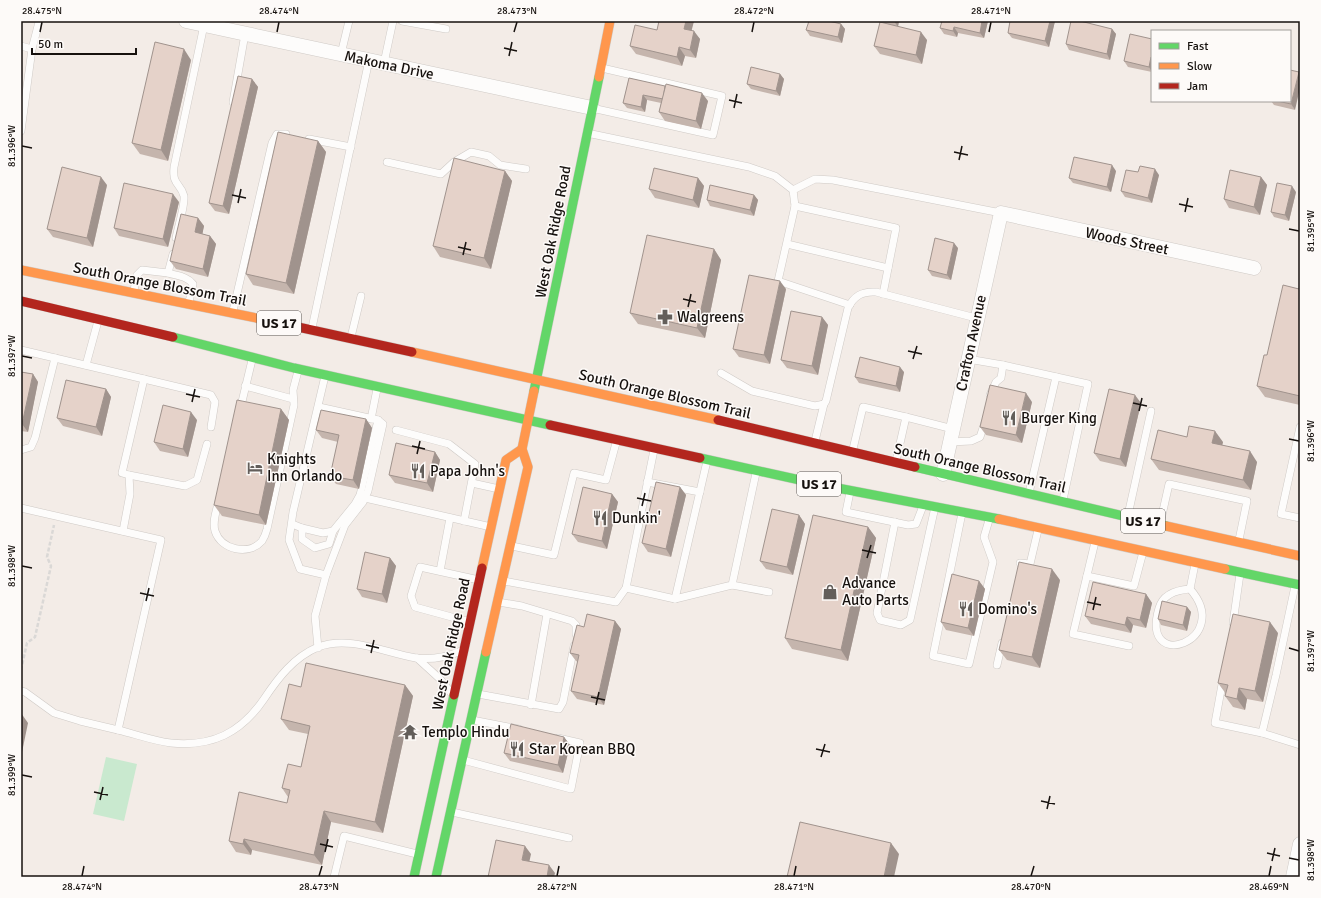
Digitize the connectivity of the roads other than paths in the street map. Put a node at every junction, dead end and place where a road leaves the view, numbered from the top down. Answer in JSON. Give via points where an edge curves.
{"nodes":[{"id":1,"x":186,"y":21,"type":"edge"},
{"id":2,"x":349,"y":21,"type":"edge"},
{"id":3,"x":393,"y":21,"type":"edge"},
{"id":4,"x":402,"y":21,"type":"edge"},
{"id":5,"x":610,"y":21,"type":"edge"},
{"id":6,"x":39,"y":22,"type":"edge"},
{"id":7,"x":204,"y":25,"type":"junction"},
{"id":8,"x":446,"y":29,"type":"dead end"},
{"id":9,"x":245,"y":34,"type":"junction"},
{"id":10,"x":21,"y":46,"type":"edge"},
{"id":11,"x":32,"y":49,"type":"junction"},
{"id":12,"x":341,"y":54,"type":"junction"},
{"id":13,"x":369,"y":60,"type":"junction"},
{"id":14,"x":384,"y":64,"type":"junction"},
{"id":15,"x":600,"y":68,"type":"junction"},
{"id":16,"x":232,"y":108,"type":"edge"},
{"id":17,"x":592,"y":108,"type":"junction"},
{"id":18,"x":21,"y":131,"type":"edge"},
{"id":19,"x":587,"y":133,"type":"junction"},
{"id":20,"x":351,"y":147,"type":"junction"},
{"id":21,"x":387,"y":162,"type":"dead end"},
{"id":22,"x":454,"y":162,"type":"junction"},
{"id":23,"x":470,"y":164,"type":"edge"},
{"id":24,"x":526,"y":169,"type":"dead end"},
{"id":25,"x":793,"y":190,"type":"junction"},
{"id":26,"x":795,"y":206,"type":"junction"},
{"id":27,"x":1001,"y":213,"type":"junction"},
{"id":28,"x":787,"y":244,"type":"junction"},
{"id":29,"x":888,"y":268,"type":"junction"},
{"id":30,"x":1254,"y":268,"type":"dead end"},
{"id":31,"x":21,"y":270,"type":"edge"},
{"id":32,"x":168,"y":274,"type":"junction"},
{"id":33,"x":133,"y":294,"type":"junction"},
{"id":34,"x":883,"y":294,"type":"junction"},
{"id":35,"x":361,"y":296,"type":"dead end"},
{"id":36,"x":21,"y":301,"type":"edge"},
{"id":37,"x":188,"y":305,"type":"junction"},
{"id":38,"x":850,"y":305,"type":"junction"},
{"id":39,"x":232,"y":313,"type":"junction"},
{"id":40,"x":976,"y":318,"type":"junction"},
{"id":41,"x":98,"y":319,"type":"junction"},
{"id":42,"x":312,"y":330,"type":"junction"},
{"id":43,"x":351,"y":338,"type":"junction"},
{"id":44,"x":21,"y":350,"type":"edge"},
{"id":45,"x":252,"y":357,"type":"junction"},
{"id":46,"x":55,"y":358,"type":"junction"},
{"id":47,"x":968,"y":359,"type":"junction"},
{"id":48,"x":86,"y":365,"type":"junction"},
{"id":49,"x":1004,"y":365,"type":"junction"},
{"id":50,"x":299,"y":369,"type":"junction"},
{"id":51,"x":721,"y":373,"type":"dead end"},
{"id":52,"x":326,"y":375,"type":"junction"},
{"id":53,"x":1056,"y":377,"type":"junction"},
{"id":54,"x":144,"y":379,"type":"junction"},
{"id":55,"x":537,"y":379,"type":"junction"},
{"id":56,"x":245,"y":386,"type":"junction"},
{"id":57,"x":378,"y":386,"type":"junction"},
{"id":58,"x":294,"y":399,"type":"junction"},
{"id":59,"x":824,"y":404,"type":"junction"},
{"id":60,"x":319,"y":407,"type":"junction"},
{"id":61,"x":1151,"y":411,"type":"dead end"},
{"id":62,"x":238,"y":417,"type":"edge"},
{"id":63,"x":906,"y":417,"type":"junction"},
{"id":64,"x":374,"y":419,"type":"junction"},
{"id":65,"x":528,"y":420,"type":"junction"},
{"id":66,"x":211,"y":427,"type":"dead end"},
{"id":67,"x":1300,"y":427,"type":"edge"},
{"id":68,"x":396,"y":430,"type":"dead end"},
{"id":69,"x":951,"y":436,"type":"junction"},
{"id":70,"x":617,"y":440,"type":"junction"},
{"id":71,"x":814,"y":443,"type":"junction"},
{"id":72,"x":207,"y":444,"type":"dead end"},
{"id":73,"x":654,"y":448,"type":"junction"},
{"id":74,"x":522,"y":449,"type":"junction"},
{"id":75,"x":21,"y":450,"type":"edge"},
{"id":76,"x":852,"y":452,"type":"junction"},
{"id":77,"x":707,"y":459,"type":"junction"},
{"id":78,"x":895,"y":463,"type":"junction"},
{"id":79,"x":757,"y":470,"type":"junction"},
{"id":80,"x":943,"y":474,"type":"junction"},
{"id":81,"x":129,"y":475,"type":"junction"},
{"id":82,"x":647,"y":482,"type":"junction"},
{"id":83,"x":472,"y":483,"type":"junction"},
{"id":84,"x":499,"y":490,"type":"junction"},
{"id":85,"x":850,"y":490,"type":"junction"},
{"id":86,"x":700,"y":492,"type":"junction"},
{"id":87,"x":220,"y":494,"type":"edge"},
{"id":88,"x":1029,"y":494,"type":"junction"},
{"id":89,"x":365,"y":498,"type":"junction"},
{"id":90,"x":1063,"y":503,"type":"junction"},
{"id":91,"x":923,"y":504,"type":"junction"},
{"id":92,"x":935,"y":506,"type":"junction"},
{"id":93,"x":21,"y":508,"type":"edge"},
{"id":94,"x":963,"y":511,"type":"junction"},
{"id":95,"x":989,"y":517,"type":"junction"},
{"id":96,"x":450,"y":518,"type":"junction"},
{"id":97,"x":1128,"y":518,"type":"junction"},
{"id":98,"x":1300,"y":518,"type":"edge"},
{"id":99,"x":464,"y":521,"type":"junction"},
{"id":100,"x":895,"y":522,"type":"junction"},
{"id":101,"x":292,"y":524,"type":"junction"},
{"id":102,"x":1160,"y":525,"type":"junction"},
{"id":103,"x":302,"y":528,"type":"junction"},
{"id":104,"x":491,"y":528,"type":"junction"},
{"id":105,"x":1039,"y":528,"type":"junction"},
{"id":106,"x":333,"y":531,"type":"junction"},
{"id":107,"x":123,"y":532,"type":"junction"},
{"id":108,"x":1095,"y":540,"type":"junction"},
{"id":109,"x":1239,"y":543,"type":"junction"},
{"id":110,"x":510,"y":546,"type":"junction"},
{"id":111,"x":1143,"y":550,"type":"junction"},
{"id":112,"x":1300,"y":556,"type":"edge"},
{"id":113,"x":1196,"y":562,"type":"junction"},
{"id":114,"x":1018,"y":570,"type":"edge"},
{"id":115,"x":440,"y":571,"type":"junction"},
{"id":116,"x":1240,"y":572,"type":"junction"},
{"id":117,"x":326,"y":575,"type":"junction"},
{"id":118,"x":1087,"y":576,"type":"junction"},
{"id":119,"x":479,"y":580,"type":"junction"},
{"id":120,"x":502,"y":580,"type":"junction"},
{"id":121,"x":732,"y":585,"type":"junction"},
{"id":122,"x":1298,"y":585,"type":"edge"},
{"id":123,"x":626,"y":588,"type":"junction"},
{"id":124,"x":1190,"y":589,"type":"junction"},
{"id":125,"x":769,"y":592,"type":"dead end"},
{"id":126,"x":675,"y":600,"type":"junction"},
{"id":127,"x":497,"y":602,"type":"junction"},
{"id":128,"x":547,"y":614,"type":"junction"},
{"id":129,"x":470,"y":622,"type":"junction"},
{"id":130,"x":1232,"y":633,"type":"edge"},
{"id":131,"x":1004,"y":636,"type":"edge"},
{"id":132,"x":1129,"y":646,"type":"dead end"},
{"id":133,"x":318,"y":648,"type":"junction"},
{"id":134,"x":464,"y":650,"type":"junction"},
{"id":135,"x":417,"y":658,"type":"junction"},
{"id":136,"x":997,"y":666,"type":"dead end"},
{"id":137,"x":1224,"y":670,"type":"edge"},
{"id":138,"x":21,"y":691,"type":"edge"},
{"id":139,"x":478,"y":694,"type":"junction"},
{"id":140,"x":454,"y":696,"type":"junction"},
{"id":141,"x":531,"y":705,"type":"junction"},
{"id":142,"x":472,"y":720,"type":"junction"},
{"id":143,"x":118,"y":730,"type":"junction"},
{"id":144,"x":525,"y":730,"type":"edge"},
{"id":145,"x":1262,"y":733,"type":"junction"},
{"id":146,"x":553,"y":737,"type":"edge"},
{"id":147,"x":1300,"y":745,"type":"edge"},
{"id":148,"x":463,"y":760,"type":"junction"},
{"id":149,"x":436,"y":778,"type":"junction"},
{"id":150,"x":452,"y":812,"type":"junction"},
{"id":151,"x":569,"y":838,"type":"dead end"},
{"id":152,"x":1300,"y":844,"type":"edge"},
{"id":153,"x":419,"y":854,"type":"junction"},
{"id":154,"x":334,"y":877,"type":"edge"},
{"id":155,"x":414,"y":877,"type":"edge"},
{"id":156,"x":423,"y":877,"type":"edge"},
{"id":157,"x":436,"y":877,"type":"edge"},
{"id":158,"x":1293,"y":877,"type":"edge"}],
"edges":[{"from":1,"to":7,"type":"street","name":"Makoma Drive"},
{"from":2,"to":12,"type":"lane"},
{"from":3,"to":14,"type":"lane"},
{"from":4,"to":8,"type":"lane"},
{"from":5,"to":15,"type":"main road","name":"West Oak Ridge Road"},
{"from":6,"to":11,"type":"lane"},
{"from":7,"to":9,"type":"street","name":"Makoma Drive"},
{"from":7,"to":32,"type":"lane","via":[[174,167],[173,176],[184,198]]},
{"from":9,"to":12,"type":"street","name":"Makoma Drive"},
{"from":9,"to":16,"type":"lane"},
{"from":10,"to":11,"type":"lane"},
{"from":11,"to":18,"type":"lane"},
{"from":12,"to":13,"type":"street","name":"Makoma Drive"},
{"from":13,"to":14,"type":"street","name":"Makoma Drive"},
{"from":13,"to":20,"type":"lane"},
{"from":14,"to":17,"type":"street","name":"Makoma Drive"},
{"from":15,"to":17,"type":"main road","name":"West Oak Ridge Road"},
{"from":15,"to":17,"type":"lane","via":[[722,96],[713,135]]},
{"from":17,"to":19,"type":"main road","name":"West Oak Ridge Road"},
{"from":19,"to":25,"type":"lane","via":[[749,167],[775,176]]},
{"from":19,"to":55,"type":"main road","name":"West Oak Ridge Road"},
{"from":20,"to":39,"type":"lane","via":[[277,134],[272,143]]},
{"from":20,"to":42,"type":"lane"},
{"from":21,"to":22,"type":"lane","via":[[441,174]]},
{"from":22,"to":23,"type":"lane"},
{"from":22,"to":24,"type":"lane","via":[[471,152],[489,156],[496,165]]},
{"from":25,"to":26,"type":"lane"},
{"from":25,"to":27,"type":"lane","via":[[815,179],[833,180]]},
{"from":26,"to":28,"type":"lane"},
{"from":26,"to":29,"type":"lane","via":[[896,228]]},
{"from":27,"to":30,"type":"street","name":"Woods Street"},
{"from":27,"to":40,"type":"street","name":"Crafton Avenue"},
{"from":28,"to":29,"type":"lane"},
{"from":28,"to":38,"type":"lane","via":[[778,281]]},
{"from":29,"to":34,"type":"lane"},
{"from":31,"to":33,"type":"main road","name":"South Orange Blossom Trail","number":"US 17"},
{"from":32,"to":33,"type":"lane","via":[[142,270]]},
{"from":32,"to":37,"type":"lane","via":[[188,278],[193,284]]},
{"from":33,"to":37,"type":"main road","name":"South Orange Blossom Trail","number":"US 17"},
{"from":34,"to":38,"type":"lane","via":[[860,294],[852,299]]},
{"from":34,"to":40,"type":"lane"},
{"from":35,"to":43,"type":"lane"},
{"from":36,"to":41,"type":"main road","number":"US 17"},
{"from":37,"to":39,"type":"main road","name":"South Orange Blossom Trail","number":"US 17"},
{"from":38,"to":59,"type":"lane"},
{"from":39,"to":42,"type":"main road","name":"South Orange Blossom Trail","number":"US 17"},
{"from":40,"to":47,"type":"street","name":"Crafton Avenue"},
{"from":41,"to":45,"type":"main road","number":"US 17"},
{"from":41,"to":48,"type":"lane"},
{"from":42,"to":43,"type":"main road","name":"South Orange Blossom Trail","number":"US 17"},
{"from":43,"to":55,"type":"main road","name":"South Orange Blossom Trail","number":"US 17"},
{"from":44,"to":46,"type":"lane"},
{"from":45,"to":50,"type":"main road","number":"US 17"},
{"from":45,"to":56,"type":"lane"},
{"from":46,"to":48,"type":"lane"},
{"from":46,"to":75,"type":"lane","via":[[35,438],[31,447]]},
{"from":47,"to":49,"type":"lane"},
{"from":47,"to":69,"type":"street","name":"Crafton Avenue"},
{"from":48,"to":54,"type":"lane"},
{"from":49,"to":53,"type":"lane"},
{"from":49,"to":69,"type":"lane","via":[[1001,378],[991,391],[980,437],[971,441]]},
{"from":50,"to":52,"type":"main road","number":"US 17"},
{"from":50,"to":58,"type":"lane"},
{"from":51,"to":59,"type":"lane","via":[[752,391],[815,406]]},
{"from":52,"to":57,"type":"main road","number":"US 17"},
{"from":52,"to":60,"type":"lane"},
{"from":53,"to":88,"type":"lane"},
{"from":53,"to":90,"type":"lane","via":[[1088,384]]},
{"from":54,"to":66,"type":"lane","via":[[210,395],[215,402]]},
{"from":54,"to":81,"type":"lane","via":[[122,473]]},
{"from":55,"to":65,"type":"main road","name":"West Oak Ridge Road"},
{"from":55,"to":71,"type":"main road","name":"South Orange Blossom Trail","number":"US 17"},
{"from":56,"to":58,"type":"lane"},
{"from":56,"to":62,"type":"lane"},
{"from":57,"to":64,"type":"lane"},
{"from":57,"to":65,"type":"main road","number":"US 17"},
{"from":58,"to":87,"type":"lane","via":[[268,525],[262,541],[248,549],[237,550],[220,540],[215,531],[215,518]]},
{"from":59,"to":71,"type":"lane"},
{"from":60,"to":64,"type":"lane"},
{"from":60,"to":101,"type":"lane"},
{"from":61,"to":97,"type":"lane"},
{"from":63,"to":69,"type":"lane"},
{"from":63,"to":76,"type":"lane","via":[[863,407]]},
{"from":63,"to":78,"type":"lane"},
{"from":64,"to":89,"type":"lane","via":[[383,424]]},
{"from":64,"to":106,"type":"lane","via":[[360,495]]},
{"from":65,"to":70,"type":"main road","number":"US 17"},
{"from":65,"to":74,"type":"main road","name":"West Oak Ridge Road"},
{"from":67,"to":98,"type":"lane","via":[[1281,514]]},
{"from":68,"to":83,"type":"lane","via":[[449,444],[475,464]]},
{"from":69,"to":80,"type":"street","name":"Crafton Avenue"},
{"from":70,"to":73,"type":"main road","number":"US 17"},
{"from":70,"to":110,"type":"lane","via":[[606,480],[574,473],[554,555]]},
{"from":71,"to":76,"type":"main road","name":"South Orange Blossom Trail","number":"US 17"},
{"from":72,"to":81,"type":"lane","via":[[197,480],[186,486]]},
{"from":73,"to":77,"type":"main road","number":"US 17"},
{"from":73,"to":82,"type":"lane"},
{"from":74,"to":84,"type":"main road","name":"West Oak Ridge Road","via":[[506,460]]},
{"from":74,"to":110,"type":"main road","name":"West Oak Ridge Road","via":[[528,467]]},
{"from":76,"to":78,"type":"main road","name":"South Orange Blossom Trail","number":"US 17"},
{"from":77,"to":79,"type":"main road","number":"US 17"},
{"from":77,"to":86,"type":"lane"},
{"from":78,"to":80,"type":"main road","name":"South Orange Blossom Trail","number":"US 17"},
{"from":79,"to":85,"type":"main road","number":"US 17"},
{"from":79,"to":121,"type":"lane"},
{"from":80,"to":88,"type":"main road","name":"South Orange Blossom Trail","number":"US 17"},
{"from":81,"to":107,"type":"lane","via":[[130,494]]},
{"from":82,"to":86,"type":"lane"},
{"from":82,"to":123,"type":"lane"},
{"from":83,"to":84,"type":"lane"},
{"from":83,"to":99,"type":"lane"},
{"from":84,"to":104,"type":"main road","name":"West Oak Ridge Road"},
{"from":85,"to":91,"type":"main road","number":"US 17"},
{"from":85,"to":100,"type":"lane","via":[[846,512]]},
{"from":86,"to":126,"type":"lane"},
{"from":88,"to":90,"type":"main road","name":"South Orange Blossom Trail","number":"US 17"},
{"from":89,"to":96,"type":"lane"},
{"from":89,"to":117,"type":"lane","via":[[344,525]]},
{"from":90,"to":97,"type":"main road","name":"South Orange Blossom Trail","number":"US 17"},
{"from":91,"to":92,"type":"main road","number":"US 17"},
{"from":91,"to":100,"type":"lane","via":[[916,524]]},
{"from":92,"to":94,"type":"main road","number":"US 17"},
{"from":92,"to":100,"type":"lane","via":[[910,620],[901,625],[880,620],[877,612]]},
{"from":93,"to":107,"type":"lane"},
{"from":94,"to":95,"type":"main road","number":"US 17"},
{"from":94,"to":95,"type":"lane","via":[[933,656],[970,664],[993,562],[984,537]]},
{"from":95,"to":105,"type":"main road","number":"US 17"},
{"from":96,"to":99,"type":"lane"},
{"from":96,"to":115,"type":"lane"},
{"from":97,"to":102,"type":"main road","name":"South Orange Blossom Trail","number":"US 17"},
{"from":99,"to":104,"type":"lane"},
{"from":101,"to":103,"type":"lane"},
{"from":101,"to":117,"type":"lane","via":[[289,540],[300,569]]},
{"from":102,"to":109,"type":"main road","name":"South Orange Blossom Trail","number":"US 17"},
{"from":102,"to":109,"type":"lane","via":[[1169,484],[1247,501]]},
{"from":103,"to":106,"type":"lane","via":[[323,533]]},
{"from":103,"to":106,"type":"lane","via":[[302,539],[316,548],[329,544]]},
{"from":104,"to":119,"type":"main road","name":"West Oak Ridge Road"},
{"from":105,"to":108,"type":"main road","number":"US 17"},
{"from":105,"to":114,"type":"lane","via":[[1030,564],[1020,562]]},
{"from":107,"to":143,"type":"lane","via":[[162,540]]},
{"from":108,"to":111,"type":"main road","number":"US 17"},
{"from":108,"to":118,"type":"lane"},
{"from":109,"to":112,"type":"main road","name":"South Orange Blossom Trail","number":"US 17"},
{"from":110,"to":120,"type":"main road","name":"West Oak Ridge Road"},
{"from":111,"to":113,"type":"main road","number":"US 17"},
{"from":111,"to":118,"type":"lane","via":[[1134,586]]},
{"from":113,"to":116,"type":"main road","number":"US 17"},
{"from":113,"to":124,"type":"lane"},
{"from":115,"to":119,"type":"lane"},
{"from":115,"to":129,"type":"lane","via":[[420,567],[411,596],[415,607]]},
{"from":116,"to":122,"type":"main road","number":"US 17"},
{"from":116,"to":130,"type":"lane"},
{"from":117,"to":133,"type":"lane","via":[[314,616]]},
{"from":118,"to":132,"type":"lane","via":[[1073,634]]},
{"from":119,"to":129,"type":"main road","name":"West Oak Ridge Road"},
{"from":120,"to":123,"type":"lane","via":[[616,602]]},
{"from":120,"to":127,"type":"main road","name":"West Oak Ridge Road"},
{"from":121,"to":125,"type":"lane"},
{"from":121,"to":126,"type":"lane"},
{"from":122,"to":145,"type":"lane"},
{"from":123,"to":126,"type":"lane"},
{"from":124,"to":124,"type":"lane","via":[[1197,596],[1200,606],[1202,617],[1198,633],[1179,646],[1170,645],[1158,636],[1155,625],[1159,608],[1162,600],[1171,593]]},
{"from":127,"to":128,"type":"lane"},
{"from":127,"to":139,"type":"main road","name":"West Oak Ridge Road"},
{"from":128,"to":141,"type":"lane"},
{"from":128,"to":141,"type":"lane","via":[[572,621],[576,624],[577,630],[563,702],[559,709]]},
{"from":129,"to":134,"type":"main road","name":"West Oak Ridge Road"},
{"from":131,"to":136,"type":"lane"},
{"from":133,"to":135,"type":"lane","via":[[353,643]]},
{"from":133,"to":143,"type":"lane","via":[[294,662],[273,685],[254,714],[238,729],[195,743],[170,743]]},
{"from":134,"to":135,"type":"lane","via":[[445,657]]},
{"from":134,"to":140,"type":"main road","name":"West Oak Ridge Road"},
{"from":135,"to":140,"type":"lane"},
{"from":137,"to":145,"type":"lane","via":[[1215,723]]},
{"from":138,"to":143,"type":"lane","via":[[54,713]]},
{"from":139,"to":141,"type":"lane"},
{"from":139,"to":142,"type":"main road","name":"West Oak Ridge Road"},
{"from":140,"to":149,"type":"main road","name":"West Oak Ridge Road"},
{"from":142,"to":144,"type":"lane"},
{"from":142,"to":148,"type":"main road","name":"West Oak Ridge Road"},
{"from":145,"to":147,"type":"lane"},
{"from":146,"to":148,"type":"lane","via":[[580,744],[571,789]]},
{"from":148,"to":150,"type":"main road","name":"West Oak Ridge Road"},
{"from":149,"to":153,"type":"main road","name":"West Oak Ridge Road"},
{"from":149,"to":156,"type":"main road","via":[[440,800]]},
{"from":150,"to":151,"type":"lane"},
{"from":150,"to":157,"type":"main road","name":"West Oak Ridge Road"},
{"from":152,"to":158,"type":"street"},
{"from":153,"to":154,"type":"lane","via":[[344,836]]},
{"from":153,"to":155,"type":"main road","name":"West Oak Ridge Road"}]}
